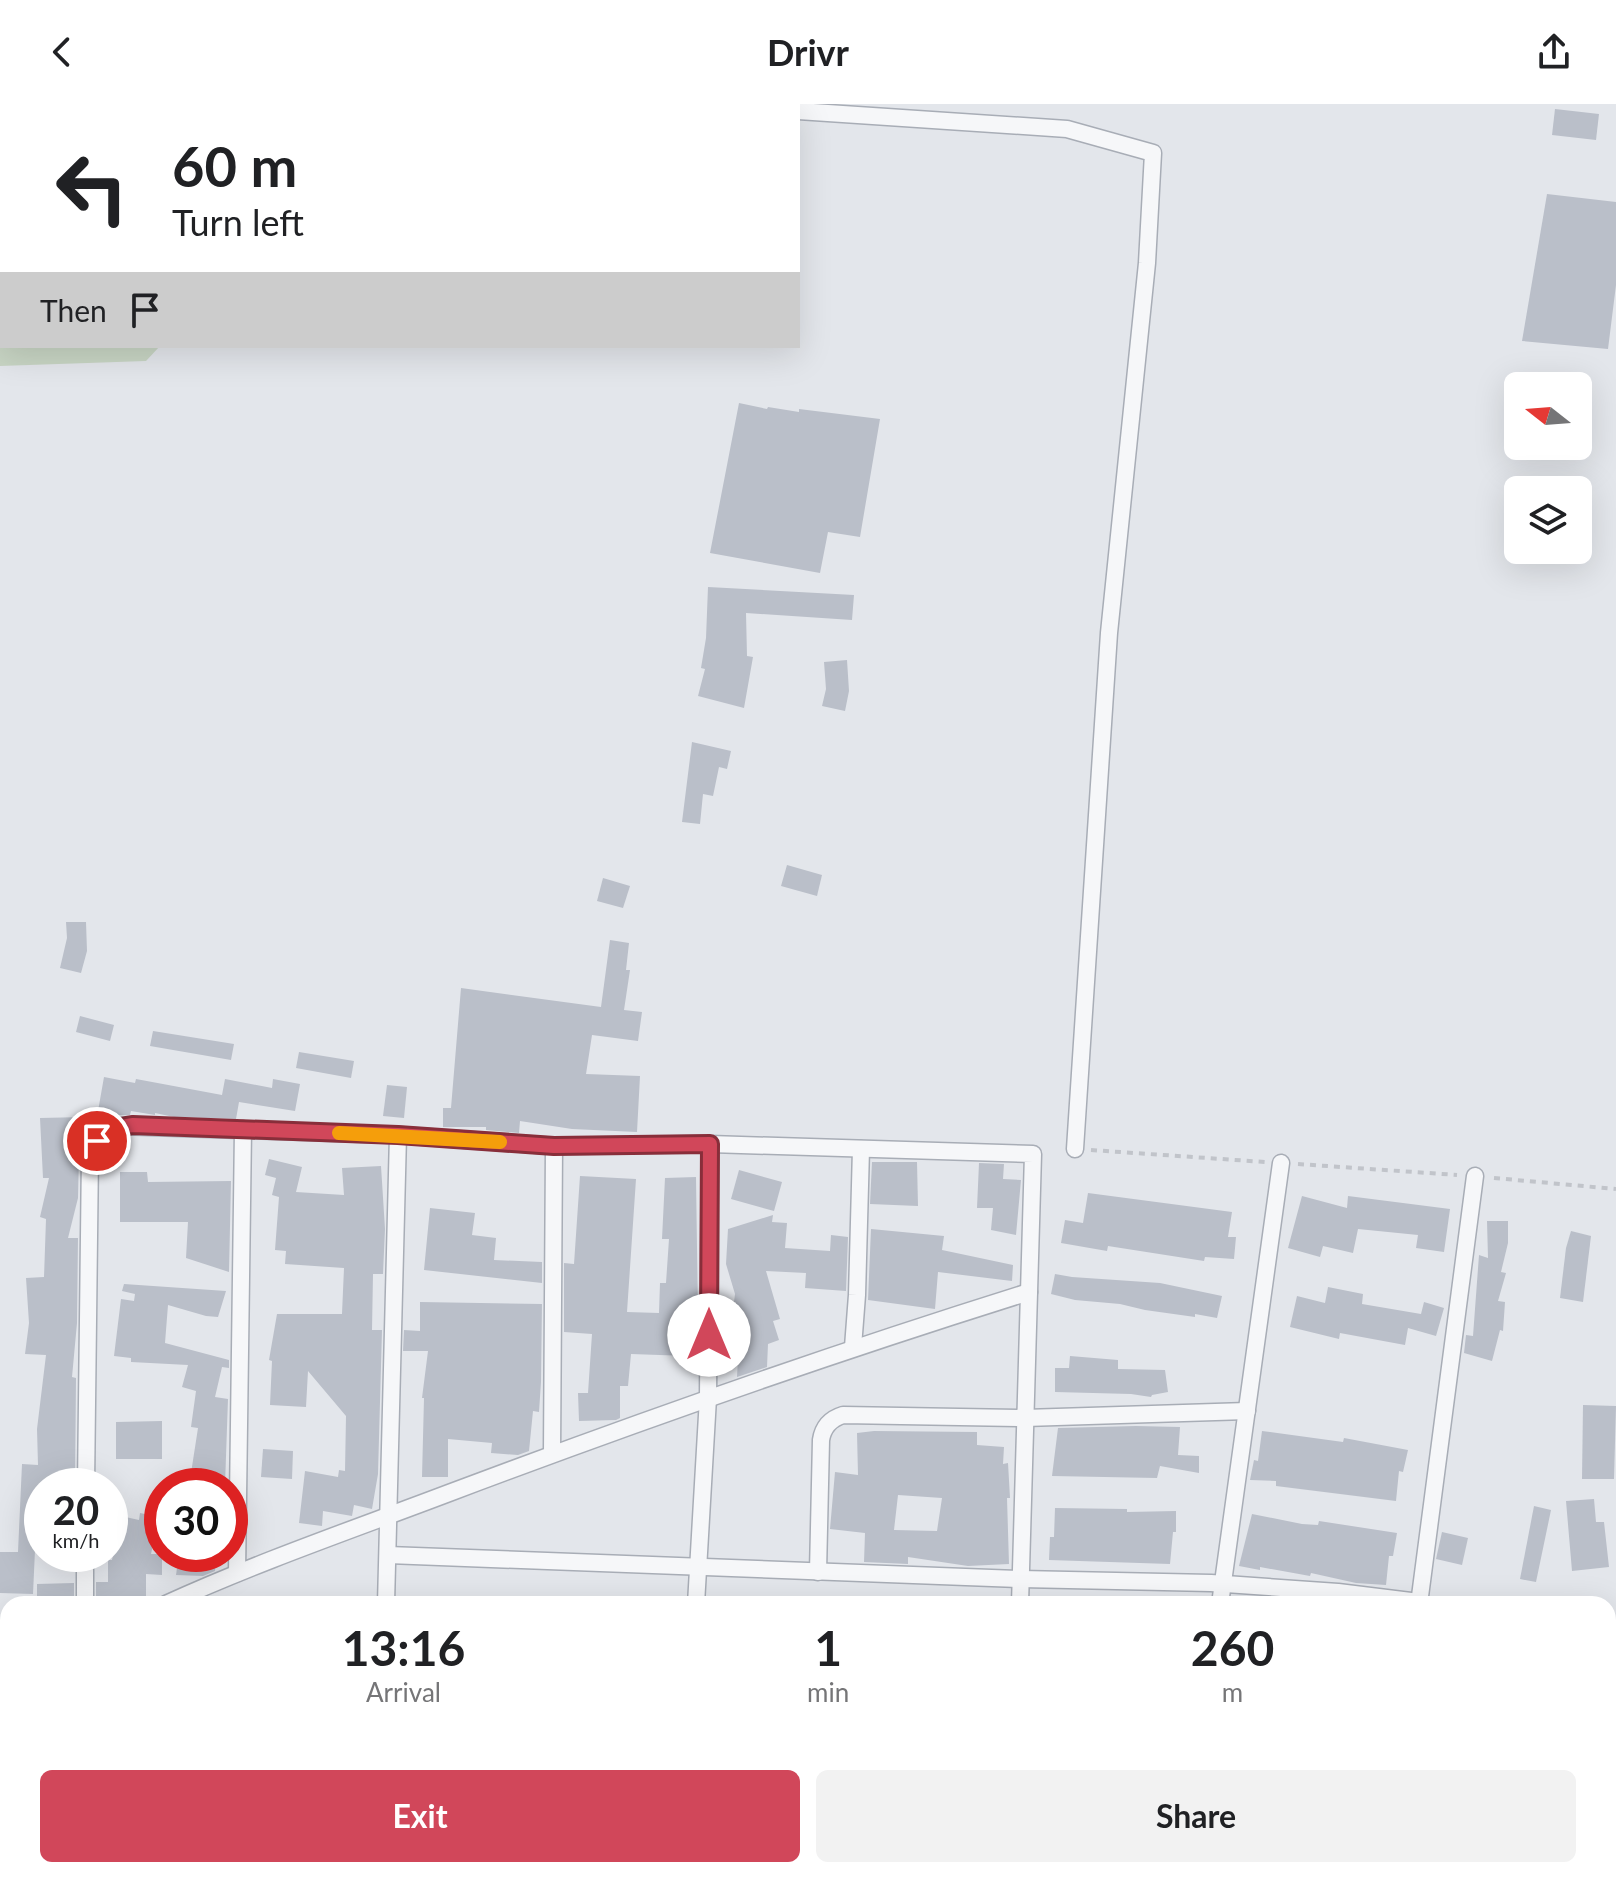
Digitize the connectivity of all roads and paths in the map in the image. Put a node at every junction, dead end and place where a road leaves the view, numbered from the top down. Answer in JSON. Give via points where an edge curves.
{"nodes":[{"id":1,"x":800,"y":111,"type":"edge"},
{"id":2,"x":243,"y":1129,"type":"junction"},
{"id":3,"x":398,"y":1135,"type":"junction"},
{"id":4,"x":710,"y":1144,"type":"junction"},
{"id":5,"x":554,"y":1146,"type":"junction"},
{"id":6,"x":861,"y":1149,"type":"junction"},
{"id":7,"x":1075,"y":1149,"type":"joint"},
{"id":8,"x":1281,"y":1163,"type":"junction"},
{"id":9,"x":1475,"y":1176,"type":"junction"},
{"id":10,"x":1616,"y":1189,"type":"edge"},
{"id":11,"x":1029,"y":1292,"type":"junction"},
{"id":12,"x":853,"y":1347,"type":"junction"},
{"id":13,"x":708,"y":1398,"type":"junction"},
{"id":14,"x":1247,"y":1411,"type":"junction"},
{"id":15,"x":1025,"y":1418,"type":"junction"},
{"id":16,"x":552,"y":1454,"type":"junction"},
{"id":17,"x":86,"y":1468,"type":"edge"},
{"id":18,"x":389,"y":1515,"type":"junction"},
{"id":19,"x":388,"y":1555,"type":"junction"},
{"id":20,"x":698,"y":1567,"type":"junction"},
{"id":21,"x":85,"y":1572,"type":"edge"},
{"id":22,"x":818,"y":1572,"type":"junction"},
{"id":23,"x":237,"y":1573,"type":"junction"},
{"id":24,"x":1021,"y":1579,"type":"junction"},
{"id":25,"x":1223,"y":1584,"type":"junction"},
{"id":26,"x":85,"y":1596,"type":"edge"},
{"id":27,"x":184,"y":1596,"type":"edge"},
{"id":28,"x":386,"y":1596,"type":"edge"},
{"id":29,"x":696,"y":1596,"type":"edge"},
{"id":30,"x":1020,"y":1596,"type":"edge"},
{"id":31,"x":1221,"y":1596,"type":"edge"},
{"id":32,"x":1367,"y":1596,"type":"edge"},
{"id":33,"x":1420,"y":1596,"type":"edge"}],
"edges":[{"from":1,"to":7,"type":"street","via":[[1067,129],[1153,153],[1147,263],[1109,633]]},
{"from":2,"to":3,"type":"street"},
{"from":2,"to":17,"type":"street","via":[[120,1126],[97,1141],[90,1154]]},
{"from":2,"to":23,"type":"street"},
{"from":3,"to":5,"type":"street"},
{"from":3,"to":18,"type":"street"},
{"from":4,"to":5,"type":"street"},
{"from":4,"to":6,"type":"street"},
{"from":4,"to":13,"type":"street"},
{"from":5,"to":16,"type":"street"},
{"from":6,"to":11,"type":"street","via":[[1033,1154]]},
{"from":6,"to":12,"type":"street"},
{"from":7,"to":8,"type":"path"},
{"from":8,"to":9,"type":"path"},
{"from":8,"to":14,"type":"street"},
{"from":9,"to":10,"type":"path"},
{"from":9,"to":33,"type":"street"},
{"from":11,"to":12,"type":"street"},
{"from":11,"to":15,"type":"street"},
{"from":12,"to":13,"type":"street"},
{"from":13,"to":16,"type":"street"},
{"from":13,"to":20,"type":"street"},
{"from":14,"to":15,"type":"street"},
{"from":14,"to":25,"type":"street"},
{"from":15,"to":22,"type":"street","via":[[843,1415],[830,1421],[821,1440]]},
{"from":15,"to":24,"type":"street"},
{"from":16,"to":18,"type":"street"},
{"from":18,"to":19,"type":"street"},
{"from":18,"to":23,"type":"street"},
{"from":19,"to":20,"type":"street"},
{"from":19,"to":28,"type":"street"},
{"from":20,"to":22,"type":"street"},
{"from":20,"to":29,"type":"street"},
{"from":21,"to":26,"type":"street"},
{"from":22,"to":24,"type":"street"},
{"from":23,"to":27,"type":"street"},
{"from":24,"to":25,"type":"street"},
{"from":24,"to":30,"type":"street"},
{"from":25,"to":31,"type":"street"},
{"from":25,"to":32,"type":"street"}]}
